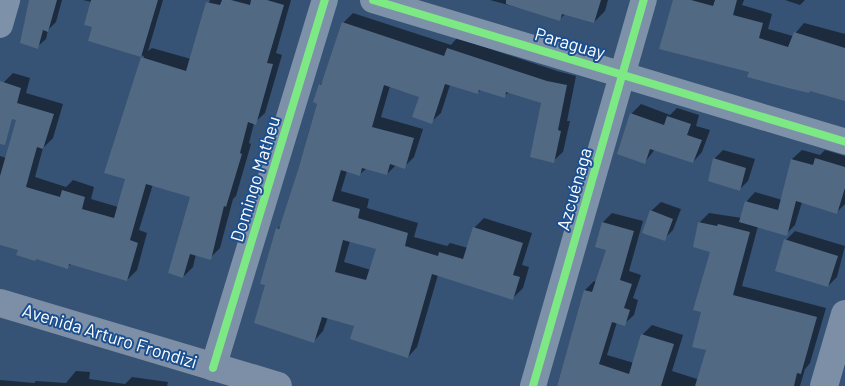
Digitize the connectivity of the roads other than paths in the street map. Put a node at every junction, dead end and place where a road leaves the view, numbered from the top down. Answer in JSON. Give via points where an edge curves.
{"nodes":[{"id":1,"x":7,"y":0,"type":"edge"},
{"id":2,"x":325,"y":0,"type":"edge"},
{"id":3,"x":373,"y":0,"type":"edge"},
{"id":4,"x":644,"y":0,"type":"edge"},
{"id":5,"x":0,"y":25,"type":"edge"},
{"id":6,"x":622,"y":74,"type":"junction"},
{"id":7,"x":845,"y":142,"type":"edge"},
{"id":8,"x":0,"y":303,"type":"edge"},
{"id":9,"x":845,"y":314,"type":"edge"},
{"id":10,"x":213,"y":368,"type":"junction"},
{"id":11,"x":278,"y":386,"type":"edge"},
{"id":12,"x":533,"y":386,"type":"edge"},
{"id":13,"x":824,"y":386,"type":"edge"}],
"edges":[{"from":1,"to":5,"type":"street"},
{"from":2,"to":10,"type":"street","name":"Domingo Matheu"},
{"from":3,"to":6,"type":"street","name":"Paraguay"},
{"from":4,"to":6,"type":"street","name":"Azcuénaga"},
{"from":6,"to":7,"type":"street","name":"Paraguay"},
{"from":6,"to":12,"type":"street","name":"Azcuénaga"},
{"from":8,"to":10,"type":"main road","name":"Avenida Arturo Frondizi"},
{"from":9,"to":13,"type":"main road"},
{"from":10,"to":11,"type":"main road","name":"Avenida Arturo Frondizi"}]}
